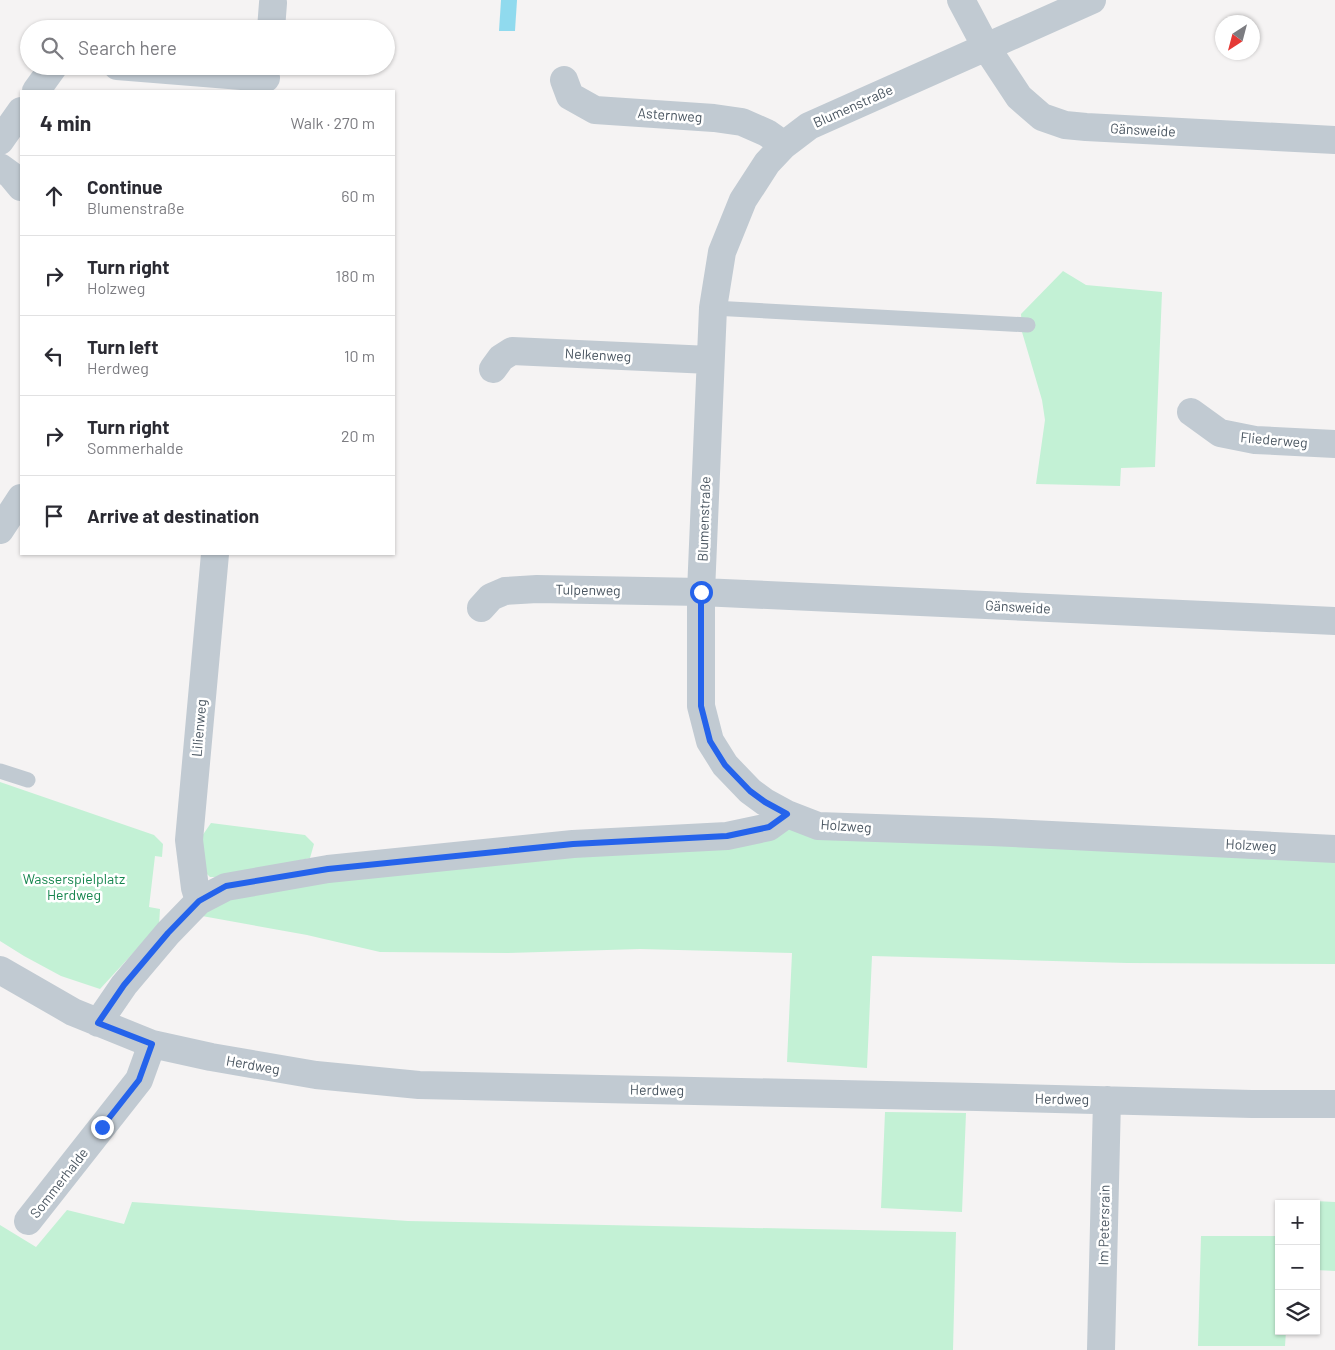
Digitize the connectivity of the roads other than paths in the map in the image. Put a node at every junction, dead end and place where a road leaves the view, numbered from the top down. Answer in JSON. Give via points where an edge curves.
{"nodes":[{"id":1,"x":961,"y":0,"type":"edge"},
{"id":2,"x":1092,"y":0,"type":"edge"},
{"id":3,"x":986,"y":47,"type":"junction"},
{"id":4,"x":48,"y":75,"type":"edge"},
{"id":5,"x":229,"y":75,"type":"edge"},
{"id":6,"x":266,"y":78,"type":"edge"},
{"id":7,"x":564,"y":80,"type":"dead end"},
{"id":8,"x":37,"y":90,"type":"edge"},
{"id":9,"x":20,"y":112,"type":"edge"},
{"id":10,"x":1335,"y":140,"type":"edge"},
{"id":11,"x":0,"y":141,"type":"edge"},
{"id":12,"x":784,"y":145,"type":"junction"},
{"id":13,"x":0,"y":167,"type":"edge"},
{"id":14,"x":20,"y":186,"type":"edge"},
{"id":15,"x":713,"y":308,"type":"junction"},
{"id":16,"x":1028,"y":325,"type":"dead end"},
{"id":17,"x":710,"y":360,"type":"junction"},
{"id":18,"x":493,"y":370,"type":"dead end"},
{"id":19,"x":1191,"y":412,"type":"dead end"},
{"id":20,"x":1335,"y":444,"type":"edge"},
{"id":21,"x":215,"y":555,"type":"edge"},
{"id":22,"x":701,"y":592,"type":"junction"},
{"id":23,"x":481,"y":608,"type":"dead end"},
{"id":24,"x":1335,"y":621,"type":"edge"},
{"id":25,"x":0,"y":770,"type":"edge"},
{"id":26,"x":28,"y":780,"type":"dead end"},
{"id":27,"x":787,"y":814,"type":"junction"},
{"id":28,"x":1335,"y":849,"type":"edge"},
{"id":29,"x":199,"y":901,"type":"junction"},
{"id":30,"x":0,"y":970,"type":"edge"},
{"id":31,"x":98,"y":1023,"type":"junction"},
{"id":32,"x":152,"y":1044,"type":"junction"},
{"id":33,"x":1107,"y":1100,"type":"junction"},
{"id":34,"x":1335,"y":1104,"type":"edge"},
{"id":35,"x":28,"y":1222,"type":"dead end"},
{"id":36,"x":1101,"y":1350,"type":"edge"}],
"edges":[{"from":1,"to":3,"type":"street","name":"Gänsweide"},
{"from":2,"to":3,"type":"street","name":"Blumenstraße"},
{"from":3,"to":10,"type":"street","name":"Gänsweide","via":[[1019,96],[1042,117],[1065,125]]},
{"from":3,"to":12,"type":"street","name":"Blumenstraße","via":[[809,126]]},
{"from":4,"to":8,"type":"street"},
{"from":5,"to":6,"type":"street"},
{"from":7,"to":12,"type":"street","name":"Asternweg","via":[[570,96],[595,110],[742,122]]},
{"from":9,"to":11,"type":"street"},
{"from":12,"to":15,"type":"street","name":"Blumenstraße","via":[[767,163],[743,200],[722,252]]},
{"from":13,"to":14,"type":"street"},
{"from":15,"to":16,"type":"lane"},
{"from":15,"to":17,"type":"street","name":"Blumenstraße"},
{"from":17,"to":18,"type":"street","name":"Nelkenweg","via":[[512,351],[501,358]]},
{"from":17,"to":22,"type":"street","name":"Blumenstraße"},
{"from":19,"to":20,"type":"street","name":"Fliederweg","via":[[1220,433],[1255,440]]},
{"from":21,"to":29,"type":"street","name":"Lilienweg","via":[[189,840]]},
{"from":22,"to":23,"type":"street","name":"Tulpenweg","via":[[505,591],[491,597]]},
{"from":22,"to":24,"type":"street","name":"Gänsweide"},
{"from":22,"to":27,"type":"street","name":"Blumenstraße","via":[[701,706],[710,741],[725,765],[750,791]]},
{"from":25,"to":26,"type":"lane"},
{"from":27,"to":28,"type":"street","name":"Holzweg","via":[[818,826]]},
{"from":27,"to":29,"type":"street","via":[[769,827],[727,836],[573,844],[328,869],[226,886]]},
{"from":29,"to":31,"type":"street","via":[[124,985]]},
{"from":30,"to":31,"type":"street","name":"Herdweg"},
{"from":31,"to":32,"type":"street","name":"Herdweg"},
{"from":32,"to":33,"type":"street","name":"Herdweg","via":[[210,1058],[316,1075],[419,1085]]},
{"from":32,"to":35,"type":"street","name":"Sommerhalde","via":[[139,1080]]},
{"from":33,"to":34,"type":"street","name":"Herdweg"},
{"from":33,"to":36,"type":"street","name":"Im Petersrain"}]}
